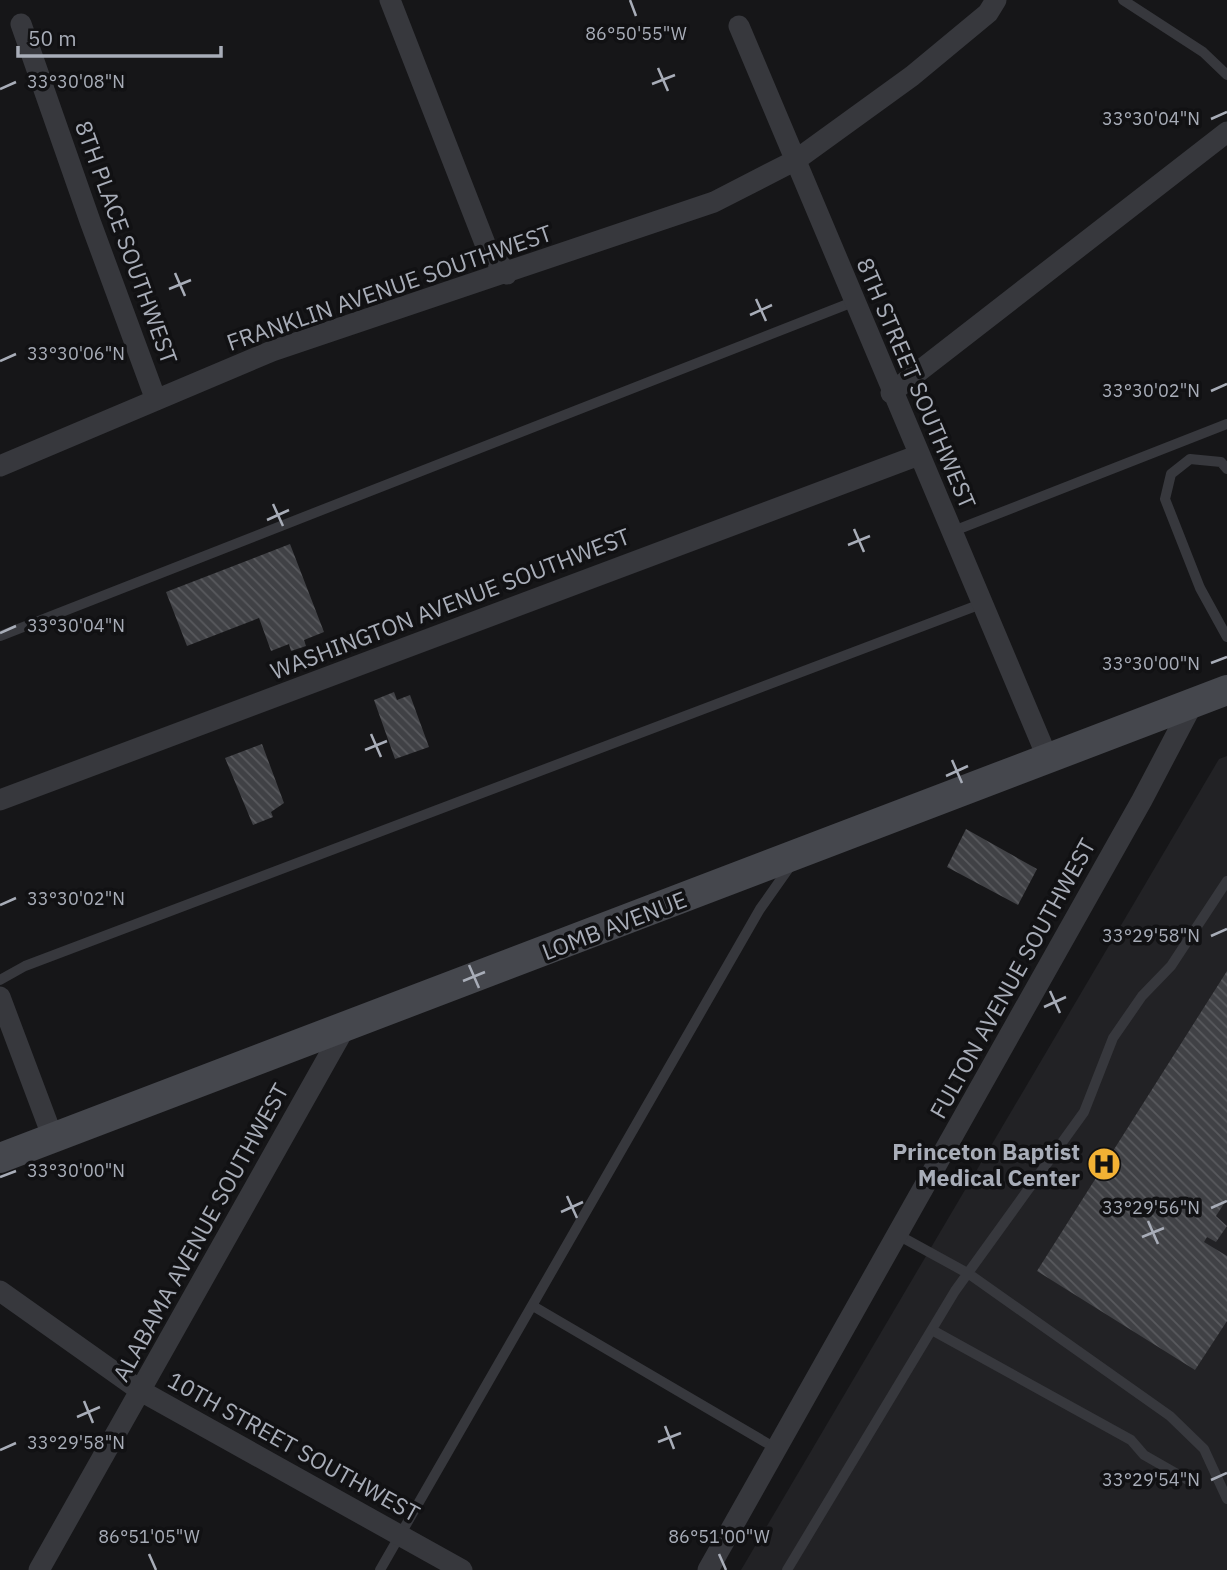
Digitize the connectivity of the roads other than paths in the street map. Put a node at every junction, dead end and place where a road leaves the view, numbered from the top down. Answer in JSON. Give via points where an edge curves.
{"nodes":[{"id":1,"x":390,"y":0,"type":"edge"},
{"id":2,"x":996,"y":0,"type":"edge"},
{"id":3,"x":1123,"y":0,"type":"edge"},
{"id":4,"x":22,"y":24,"type":"dead end"},
{"id":5,"x":739,"y":26,"type":"dead end"},
{"id":6,"x":1227,"y":75,"type":"edge"},
{"id":7,"x":1227,"y":132,"type":"edge"},
{"id":8,"x":796,"y":160,"type":"junction"},
{"id":9,"x":507,"y":274,"type":"junction"},
{"id":10,"x":853,"y":302,"type":"junction"},
{"id":11,"x":891,"y":393,"type":"junction"},
{"id":12,"x":156,"y":400,"type":"junction"},
{"id":13,"x":1227,"y":424,"type":"edge"},
{"id":14,"x":919,"y":455,"type":"junction"},
{"id":15,"x":0,"y":466,"type":"edge"},
{"id":16,"x":1227,"y":469,"type":"edge"},
{"id":17,"x":951,"y":532,"type":"junction"},
{"id":18,"x":981,"y":604,"type":"junction"},
{"id":19,"x":0,"y":636,"type":"edge"},
{"id":20,"x":1227,"y":636,"type":"edge"},
{"id":21,"x":1227,"y":690,"type":"edge"},
{"id":22,"x":1193,"y":703,"type":"junction"},
{"id":23,"x":1048,"y":759,"type":"junction"},
{"id":24,"x":0,"y":800,"type":"edge"},
{"id":25,"x":800,"y":853,"type":"junction"},
{"id":26,"x":1227,"y":881,"type":"edge"},
{"id":27,"x":0,"y":980,"type":"edge"},
{"id":28,"x":0,"y":997,"type":"edge"},
{"id":29,"x":344,"y":1029,"type":"junction"},
{"id":30,"x":52,"y":1139,"type":"junction"},
{"id":31,"x":0,"y":1158,"type":"edge"},
{"id":32,"x":898,"y":1234,"type":"junction"},
{"id":33,"x":970,"y":1273,"type":"junction"},
{"id":34,"x":0,"y":1290,"type":"edge"},
{"id":35,"x":533,"y":1306,"type":"junction"},
{"id":36,"x":932,"y":1330,"type":"junction"},
{"id":37,"x":141,"y":1391,"type":"junction"},
{"id":38,"x":777,"y":1449,"type":"junction"},
{"id":39,"x":1193,"y":1483,"type":"dead end"},
{"id":40,"x":1227,"y":1499,"type":"edge"},
{"id":41,"x":399,"y":1535,"type":"junction"},
{"id":42,"x":39,"y":1570,"type":"edge"},
{"id":43,"x":380,"y":1570,"type":"edge"},
{"id":44,"x":462,"y":1570,"type":"edge"},
{"id":45,"x":708,"y":1570,"type":"edge"},
{"id":46,"x":787,"y":1570,"type":"edge"}],
"edges":[{"from":1,"to":9,"type":"street","via":[[486,246]]},
{"from":2,"to":8,"type":"street","via":[[988,13],[912,76]]},
{"from":3,"to":6,"type":"lane","via":[[1203,52]]},
{"from":4,"to":12,"type":"street","name":"8TH PLACE SOUTHWEST"},
{"from":5,"to":8,"type":"street","name":"8TH STREET SOUTHWEST"},
{"from":7,"to":11,"type":"street"},
{"from":8,"to":9,"type":"street","name":"FRANKLIN AVENUE SOUTHWEST","via":[[714,202]]},
{"from":8,"to":10,"type":"street","name":"8TH STREET SOUTHWEST"},
{"from":9,"to":12,"type":"street","name":"FRANKLIN AVENUE SOUTHWEST","via":[[272,351]]},
{"from":10,"to":11,"type":"street","name":"8TH STREET SOUTHWEST"},
{"from":10,"to":19,"type":"lane"},
{"from":11,"to":14,"type":"street","name":"8TH STREET SOUTHWEST"},
{"from":12,"to":15,"type":"street","name":"FRANKLIN AVENUE SOUTHWEST"},
{"from":13,"to":17,"type":"lane"},
{"from":14,"to":17,"type":"street","name":"8TH STREET SOUTHWEST"},
{"from":14,"to":24,"type":"street","name":"WASHINGTON AVENUE SOUTHWEST"},
{"from":16,"to":20,"type":"lane","via":[[1221,462],[1191,460],[1171,474],[1165,499],[1200,588]]},
{"from":17,"to":18,"type":"street","name":"8TH STREET SOUTHWEST"},
{"from":18,"to":23,"type":"street","name":"8TH STREET SOUTHWEST"},
{"from":18,"to":27,"type":"lane","via":[[25,966]]},
{"from":21,"to":22,"type":"main road","name":"LOMB AVENUE"},
{"from":22,"to":23,"type":"main road","name":"LOMB AVENUE"},
{"from":22,"to":32,"type":"street","name":"FULTON AVENUE SOUTHWEST"},
{"from":23,"to":25,"type":"main road","name":"LOMB AVENUE"},
{"from":25,"to":29,"type":"main road","name":"LOMB AVENUE"},
{"from":25,"to":35,"type":"lane","via":[[760,909]]},
{"from":26,"to":33,"type":"lane","via":[[1171,967],[1142,996],[1113,1038],[1084,1112]]},
{"from":28,"to":30,"type":"street"},
{"from":29,"to":30,"type":"main road","name":"LOMB AVENUE"},
{"from":29,"to":37,"type":"street","name":"ALABAMA AVENUE SOUTHWEST"},
{"from":30,"to":31,"type":"main road","name":"LOMB AVENUE"},
{"from":32,"to":33,"type":"lane"},
{"from":32,"to":38,"type":"street","name":"FULTON AVENUE SOUTHWEST"},
{"from":33,"to":36,"type":"lane"},
{"from":33,"to":40,"type":"lane","via":[[1170,1416],[1204,1449]]},
{"from":34,"to":37,"type":"street","name":"10TH STREET SOUTHWEST"},
{"from":35,"to":38,"type":"lane"},
{"from":35,"to":41,"type":"lane"},
{"from":36,"to":39,"type":"lane","via":[[1131,1440],[1144,1455]]},
{"from":36,"to":46,"type":"lane"},
{"from":37,"to":41,"type":"street","name":"10TH STREET SOUTHWEST"},
{"from":37,"to":42,"type":"street","name":"ALABAMA AVENUE SOUTHWEST"},
{"from":38,"to":45,"type":"street","name":"FULTON AVENUE SOUTHWEST"},
{"from":41,"to":43,"type":"lane"},
{"from":41,"to":44,"type":"street","name":"10TH STREET SOUTHWEST"}]}
